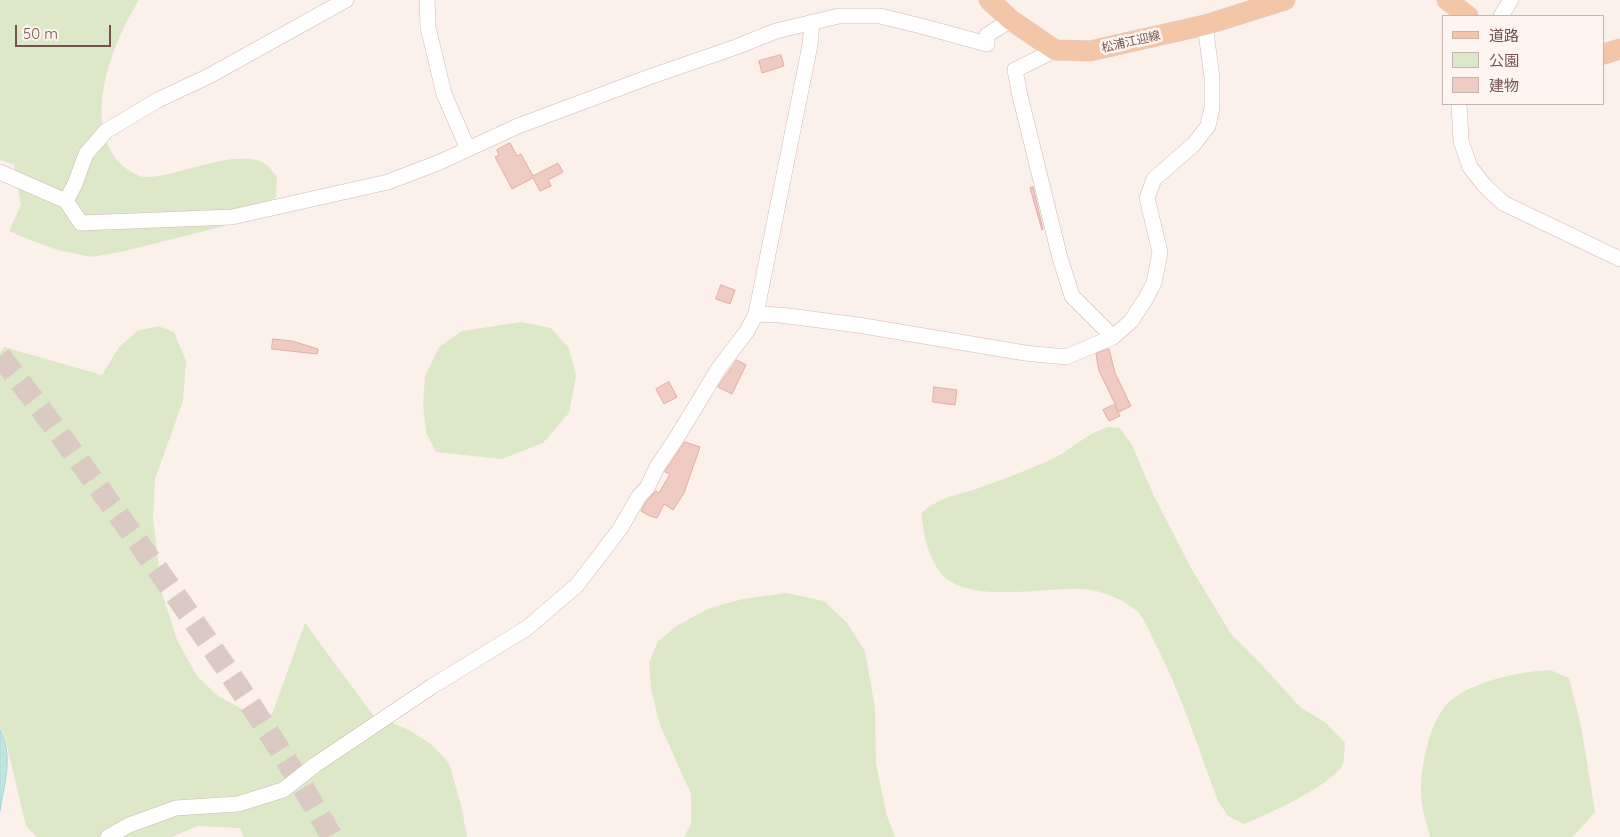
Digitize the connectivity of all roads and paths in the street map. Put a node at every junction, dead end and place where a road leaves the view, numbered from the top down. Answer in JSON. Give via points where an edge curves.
{"nodes":[{"id":1,"x":346,"y":0,"type":"edge"},
{"id":2,"x":427,"y":0,"type":"edge"},
{"id":3,"x":989,"y":0,"type":"edge"},
{"id":4,"x":1285,"y":0,"type":"edge"},
{"id":5,"x":1447,"y":0,"type":"edge"},
{"id":6,"x":1511,"y":0,"type":"edge"},
{"id":7,"x":1467,"y":15,"type":"edge"},
{"id":8,"x":1502,"y":15,"type":"edge"},
{"id":9,"x":1011,"y":20,"type":"junction"},
{"id":10,"x":812,"y":22,"type":"junction"},
{"id":11,"x":1205,"y":25,"type":"junction"},
{"id":12,"x":1620,"y":49,"type":"edge"},
{"id":13,"x":1055,"y":50,"type":"junction"},
{"id":14,"x":1605,"y":54,"type":"edge"},
{"id":15,"x":1459,"y":105,"type":"edge"},
{"id":16,"x":468,"y":149,"type":"junction"},
{"id":17,"x":0,"y":172,"type":"edge"},
{"id":18,"x":66,"y":201,"type":"junction"},
{"id":19,"x":1620,"y":259,"type":"edge"},
{"id":20,"x":756,"y":314,"type":"junction"},
{"id":21,"x":1113,"y":337,"type":"junction"},
{"id":22,"x":108,"y":837,"type":"edge"}],
"edges":[{"from":1,"to":18,"type":"street","via":[[106,131],[86,154]]},
{"from":2,"to":16,"type":"street","via":[[428,27],[444,94]]},
{"from":3,"to":9,"type":"main road"},
{"from":4,"to":11,"type":"main road","name":"松浦江迎線"},
{"from":5,"to":7,"type":"main road"},
{"from":6,"to":8,"type":"street"},
{"from":9,"to":10,"type":"street","via":[[987,35],[987,44],[880,16],[838,16]]},
{"from":9,"to":13,"type":"main road"},
{"from":10,"to":16,"type":"street","via":[[776,31],[652,76]]},
{"from":10,"to":20,"type":"street"},
{"from":11,"to":13,"type":"main road","name":"松浦江迎線","via":[[1090,51]]},
{"from":11,"to":21,"type":"street","via":[[1212,78],[1208,126],[1194,144],[1154,179],[1147,198],[1160,252],[1154,283],[1131,321]]},
{"from":12,"to":14,"type":"main road"},
{"from":13,"to":21,"type":"street","via":[[1015,70],[1020,96],[1072,296]]},
{"from":15,"to":19,"type":"street","via":[[1461,141],[1470,167],[1502,203]]},
{"from":16,"to":18,"type":"street","via":[[388,182],[232,217],[81,223]]},
{"from":17,"to":18,"type":"street"},
{"from":20,"to":21,"type":"street","via":[[780,314],[1066,357]]},
{"from":20,"to":22,"type":"street","via":[[620,528],[577,585],[527,628],[431,686],[283,790],[238,804],[176,808],[128,825]]}]}
